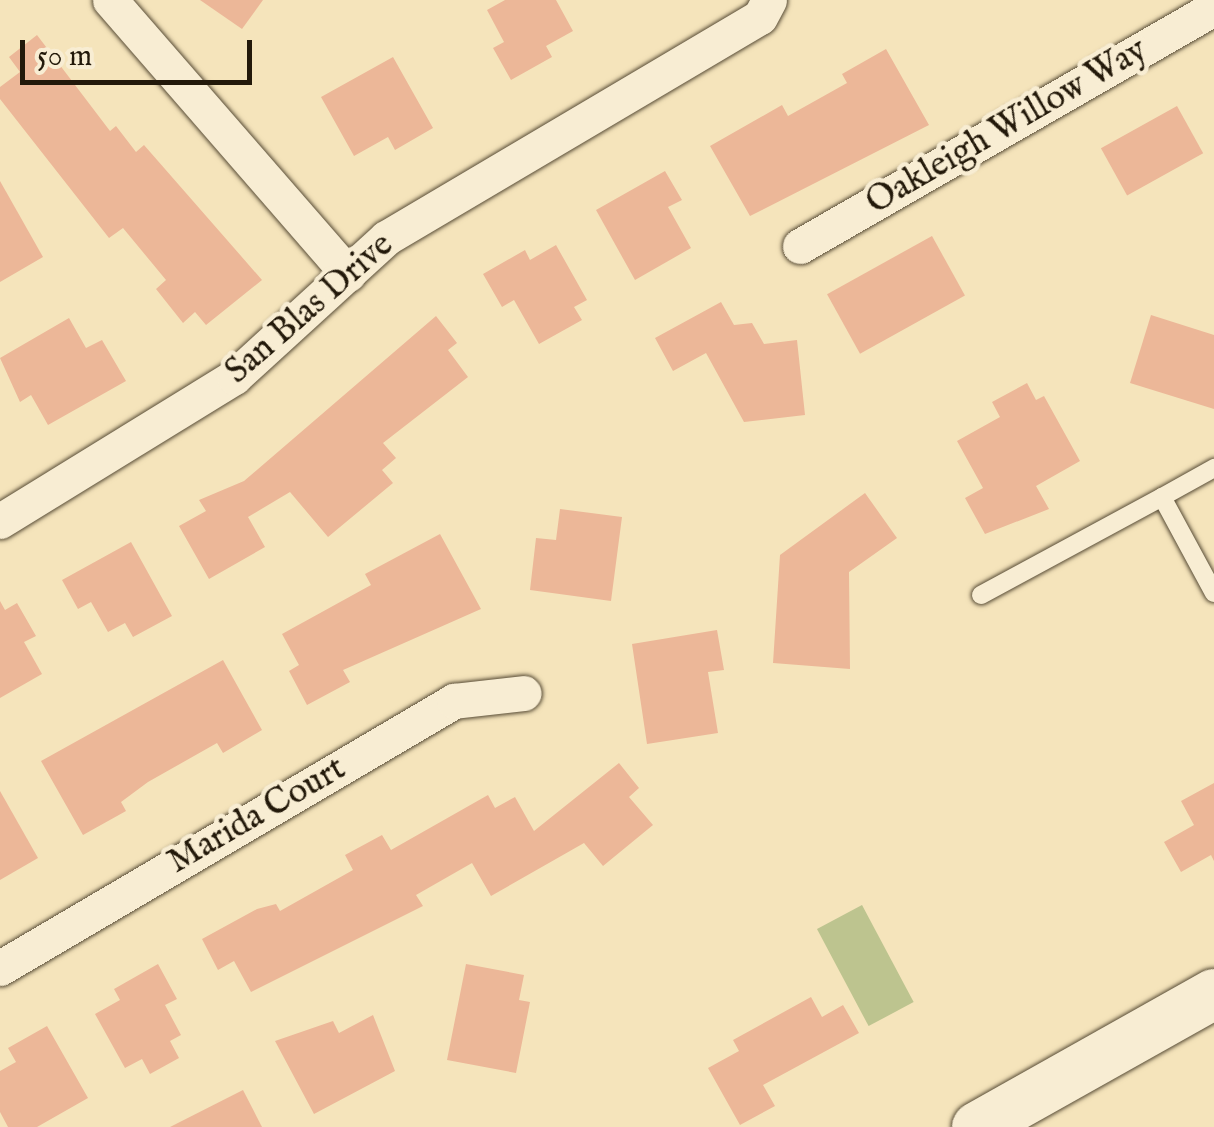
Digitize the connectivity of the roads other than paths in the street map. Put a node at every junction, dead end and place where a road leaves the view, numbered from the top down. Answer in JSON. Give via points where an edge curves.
{"nodes":[{"id":1,"x":110,"y":0,"type":"edge"},
{"id":2,"x":768,"y":0,"type":"edge"},
{"id":3,"x":1214,"y":8,"type":"edge"},
{"id":4,"x":800,"y":246,"type":"dead end"},
{"id":5,"x":348,"y":274,"type":"junction"},
{"id":6,"x":1214,"y":468,"type":"edge"},
{"id":7,"x":1162,"y":497,"type":"junction"},
{"id":8,"x":0,"y":521,"type":"edge"},
{"id":9,"x":1214,"y":593,"type":"edge"},
{"id":10,"x":981,"y":595,"type":"dead end"},
{"id":11,"x":524,"y":693,"type":"dead end"},
{"id":12,"x":0,"y":968,"type":"edge"},
{"id":13,"x":1214,"y":994,"type":"edge"},
{"id":14,"x":982,"y":1126,"type":"edge"}],
"edges":[{"from":1,"to":5,"type":"street"},
{"from":2,"to":5,"type":"street","name":"San Blas Drive","via":[[760,17],[386,238]]},
{"from":3,"to":4,"type":"street","name":"Oakleigh Willow Way"},
{"from":5,"to":8,"type":"street","name":"San Blas Drive","via":[[234,377]]},
{"from":6,"to":7,"type":"lane"},
{"from":7,"to":9,"type":"lane"},
{"from":7,"to":10,"type":"lane"},
{"from":11,"to":12,"type":"street","name":"Marida Court","via":[[454,700]]},
{"from":13,"to":14,"type":"main road"}]}
